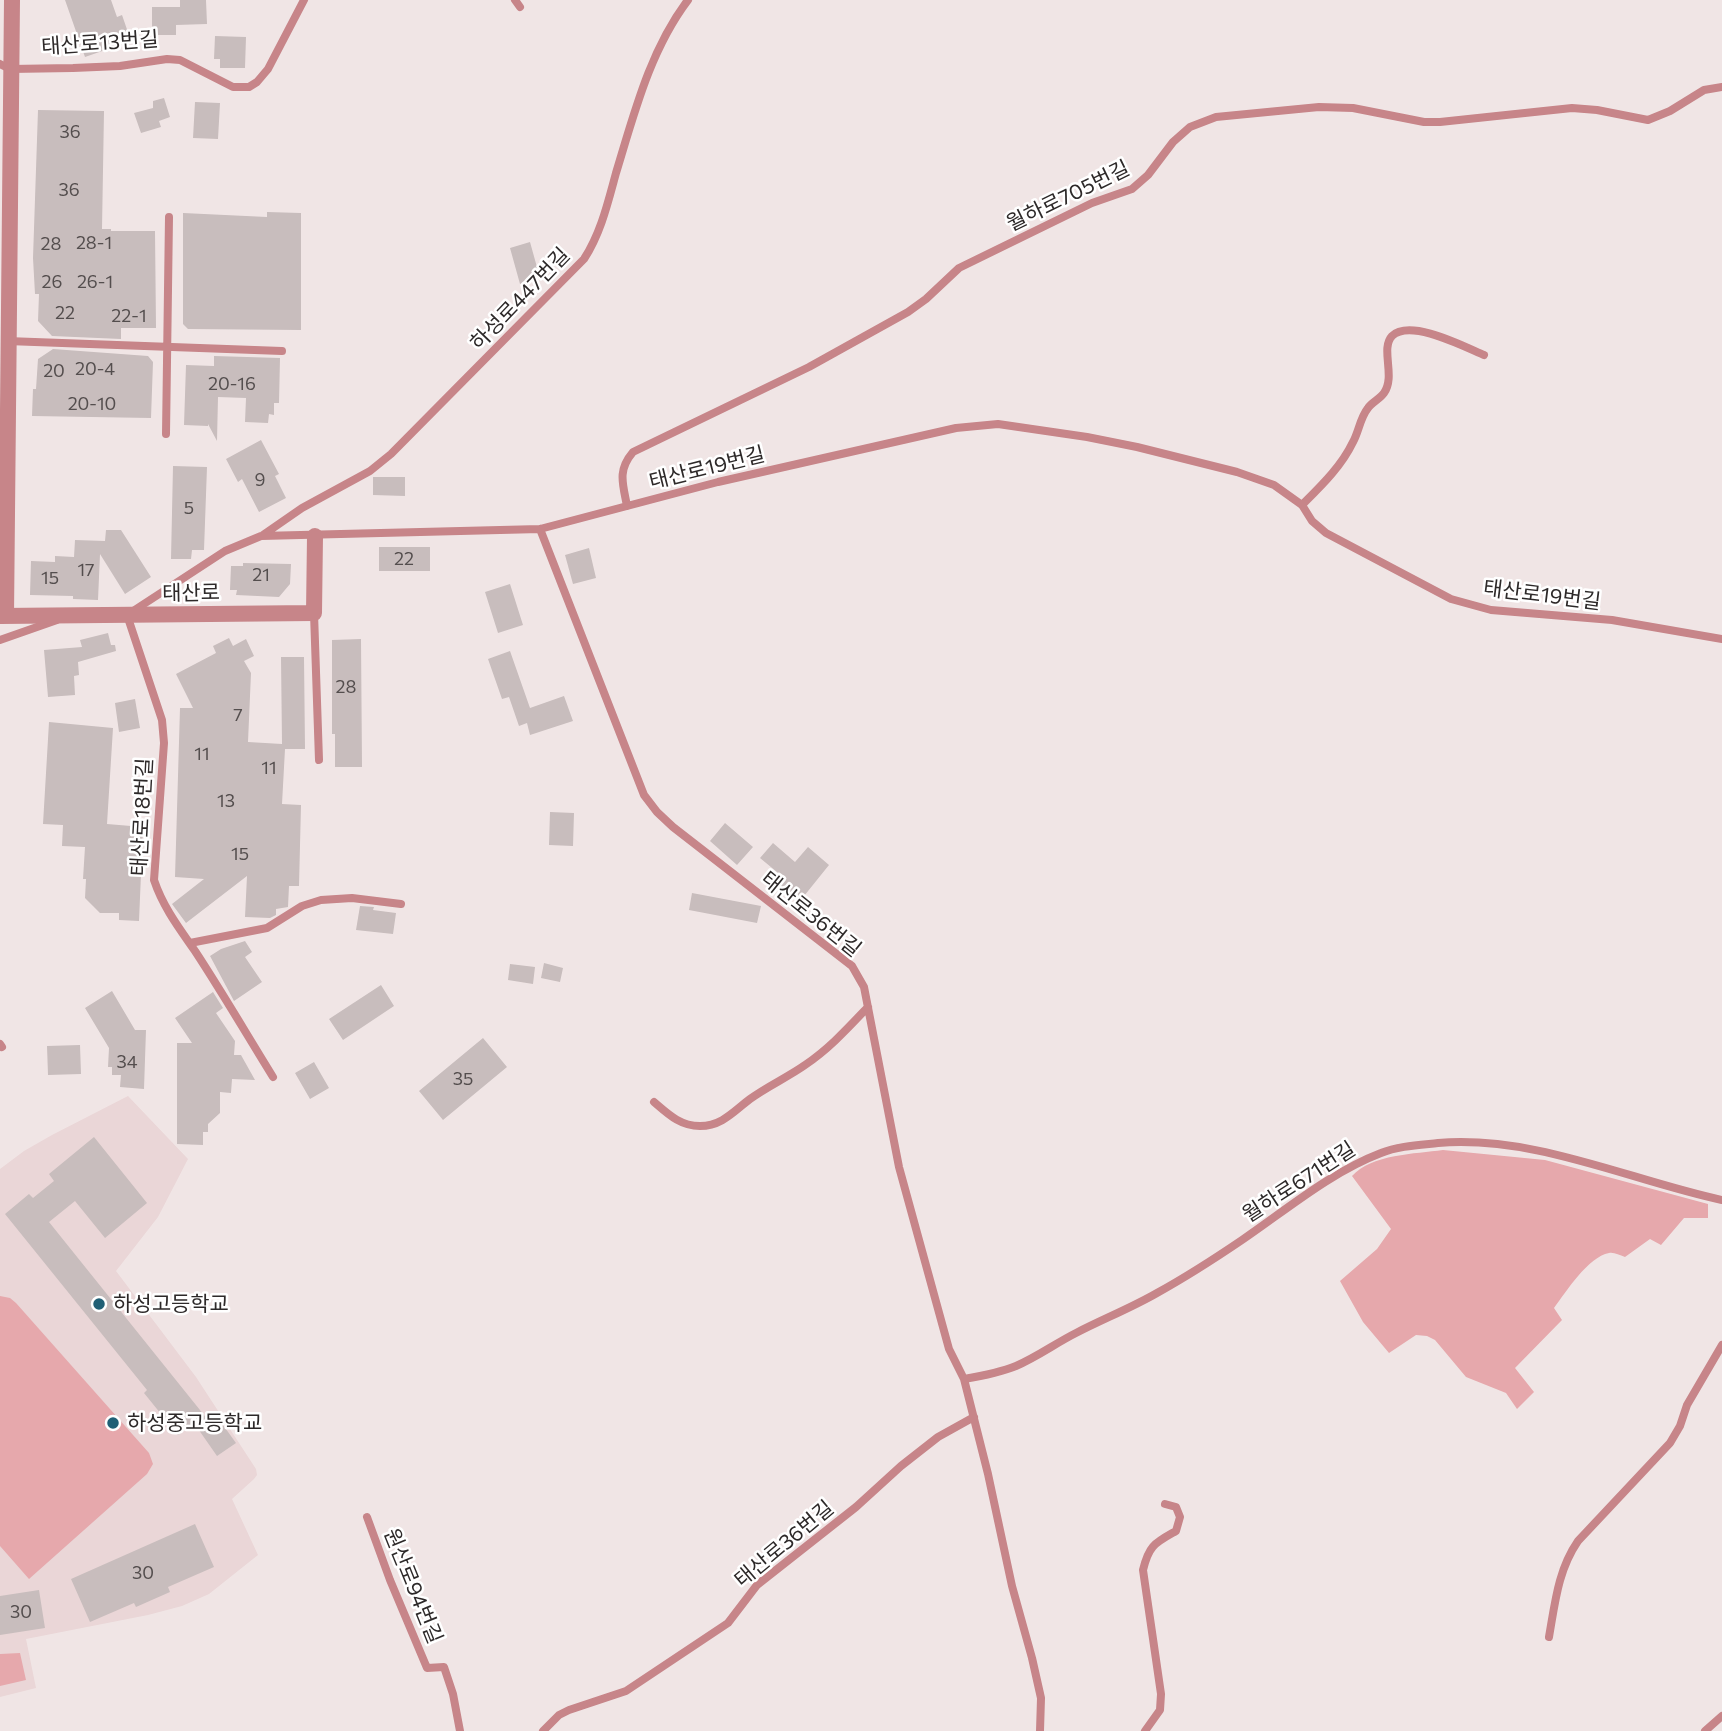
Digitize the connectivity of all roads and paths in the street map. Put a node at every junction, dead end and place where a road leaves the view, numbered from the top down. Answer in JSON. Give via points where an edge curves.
{"nodes":[{"id":1,"x":12,"y":0,"type":"edge"},
{"id":2,"x":304,"y":0,"type":"edge"},
{"id":3,"x":688,"y":0,"type":"edge"},
{"id":4,"x":5,"y":66,"type":"edge"},
{"id":5,"x":1722,"y":87,"type":"edge"},
{"id":6,"x":5,"y":93,"type":"edge"},
{"id":7,"x":169,"y":217,"type":"dead end"},
{"id":8,"x":7,"y":341,"type":"junction"},
{"id":9,"x":167,"y":348,"type":"junction"},
{"id":10,"x":282,"y":351,"type":"dead end"},
{"id":11,"x":1484,"y":355,"type":"dead end"},
{"id":12,"x":166,"y":434,"type":"dead end"},
{"id":13,"x":1302,"y":505,"type":"junction"},
{"id":14,"x":627,"y":506,"type":"junction"},
{"id":15,"x":540,"y":529,"type":"junction"},
{"id":16,"x":261,"y":536,"type":"junction"},
{"id":17,"x":315,"y":536,"type":"junction"},
{"id":18,"x":314,"y":613,"type":"junction"},
{"id":19,"x":70,"y":615,"type":"junction"},
{"id":20,"x":127,"y":615,"type":"junction"},
{"id":21,"x":3,"y":616,"type":"edge"},
{"id":22,"x":1722,"y":639,"type":"edge"},
{"id":23,"x":0,"y":640,"type":"edge"},
{"id":24,"x":318,"y":760,"type":"dead end"},
{"id":25,"x":401,"y":904,"type":"dead end"},
{"id":26,"x":190,"y":943,"type":"junction"},
{"id":27,"x":868,"y":1007,"type":"junction"},
{"id":28,"x":274,"y":1077,"type":"dead end"},
{"id":29,"x":654,"y":1102,"type":"dead end"},
{"id":30,"x":1722,"y":1200,"type":"edge"},
{"id":31,"x":1722,"y":1345,"type":"edge"},
{"id":32,"x":964,"y":1378,"type":"junction"},
{"id":33,"x":974,"y":1418,"type":"junction"},
{"id":34,"x":1165,"y":1504,"type":"dead end"},
{"id":35,"x":367,"y":1517,"type":"dead end"},
{"id":36,"x":1549,"y":1637,"type":"dead end"},
{"id":37,"x":1722,"y":1716,"type":"edge"},
{"id":38,"x":460,"y":1731,"type":"edge"},
{"id":39,"x":543,"y":1731,"type":"edge"},
{"id":40,"x":1040,"y":1731,"type":"edge"},
{"id":41,"x":1145,"y":1731,"type":"edge"},
{"id":42,"x":1706,"y":1731,"type":"edge"}],
"edges":[{"from":1,"to":4,"type":"street","name":"태산로13번길"},
{"from":2,"to":4,"type":"lane","name":"태산로13번길","via":[[268,69],[249,87],[233,87],[189,63],[167,59],[120,66]]},
{"from":3,"to":16,"type":"lane","name":"하성로447번길","via":[[657,51],[600,227],[584,258],[391,454],[347,486],[302,508]]},
{"from":4,"to":6,"type":"street","name":"태산로13번길"},
{"from":5,"to":14,"type":"lane","name":"월하로705번길","via":[[1704,90],[1648,120],[1572,108],[1424,122],[1376,111],[1319,107],[1216,117],[1190,127],[1132,189],[1092,203],[959,268],[908,312],[809,367],[633,452],[622,475]]},
{"from":6,"to":8,"type":"street","name":"태산로13번길"},
{"from":7,"to":9,"type":"lane"},
{"from":8,"to":9,"type":"lane"},
{"from":8,"to":21,"type":"street","name":"태산로13번길"},
{"from":9,"to":10,"type":"lane"},
{"from":9,"to":12,"type":"lane"},
{"from":11,"to":13,"type":"lane","via":[[1422,331],[1405,330],[1392,336],[1386,347],[1389,379],[1384,394],[1369,406],[1342,462]]},
{"from":13,"to":14,"type":"lane","name":"태산로19번길","via":[[1274,485],[1237,472],[1125,444],[999,424],[956,428]]},
{"from":13,"to":22,"type":"lane","name":"태산로19번길","via":[[1312,521],[1335,539],[1451,599],[1491,610],[1612,620]]},
{"from":14,"to":15,"type":"lane","name":"태산로19번길"},
{"from":15,"to":17,"type":"lane","name":"태산로19번길"},
{"from":15,"to":27,"type":"lane","name":"태산로36번길","via":[[644,795],[673,827],[852,967],[864,987]]},
{"from":16,"to":17,"type":"lane","name":"태산로19번길"},
{"from":16,"to":20,"type":"lane","name":"태산로19번길","via":[[225,551]]},
{"from":17,"to":18,"type":"street"},
{"from":18,"to":20,"type":"street","name":"태산로"},
{"from":18,"to":24,"type":"lane"},
{"from":19,"to":20,"type":"street","name":"태산로"},
{"from":19,"to":21,"type":"street","name":"태산로"},
{"from":19,"to":23,"type":"lane","name":"태산로"},
{"from":20,"to":26,"type":"lane","name":"태산로18번길","via":[[162,720],[154,880],[160,898]]},
{"from":25,"to":26,"type":"lane","via":[[352,898],[321,900],[267,928]]},
{"from":26,"to":28,"type":"lane","name":"태산로18번길"},
{"from":27,"to":29,"type":"lane","via":[[807,1064],[720,1122],[687,1125]]},
{"from":27,"to":32,"type":"lane","name":"태산로36번길","via":[[902,1178],[948,1349]]},
{"from":30,"to":32,"type":"lane","name":"월하로671번길","via":[[1594,1164],[1510,1147],[1441,1143],[1383,1152],[1155,1295],[1017,1365]]},
{"from":31,"to":36,"type":"lane","via":[[1670,1443],[1568,1555]]},
{"from":32,"to":33,"type":"lane","name":"태산로36번길"},
{"from":33,"to":39,"type":"lane","name":"태산로36번길","via":[[938,1437],[757,1585],[728,1623],[626,1691],[569,1710]]},
{"from":33,"to":40,"type":"lane","name":"태산로36번길","via":[[1041,1698]]},
{"from":34,"to":41,"type":"lane","via":[[1176,1507],[1180,1517],[1176,1531],[1147,1552],[1143,1570],[1161,1694],[1160,1710]]},
{"from":35,"to":38,"type":"lane","name":"원산로94번길","via":[[427,1668],[444,1667]]},
{"from":37,"to":42,"type":"lane"}]}
